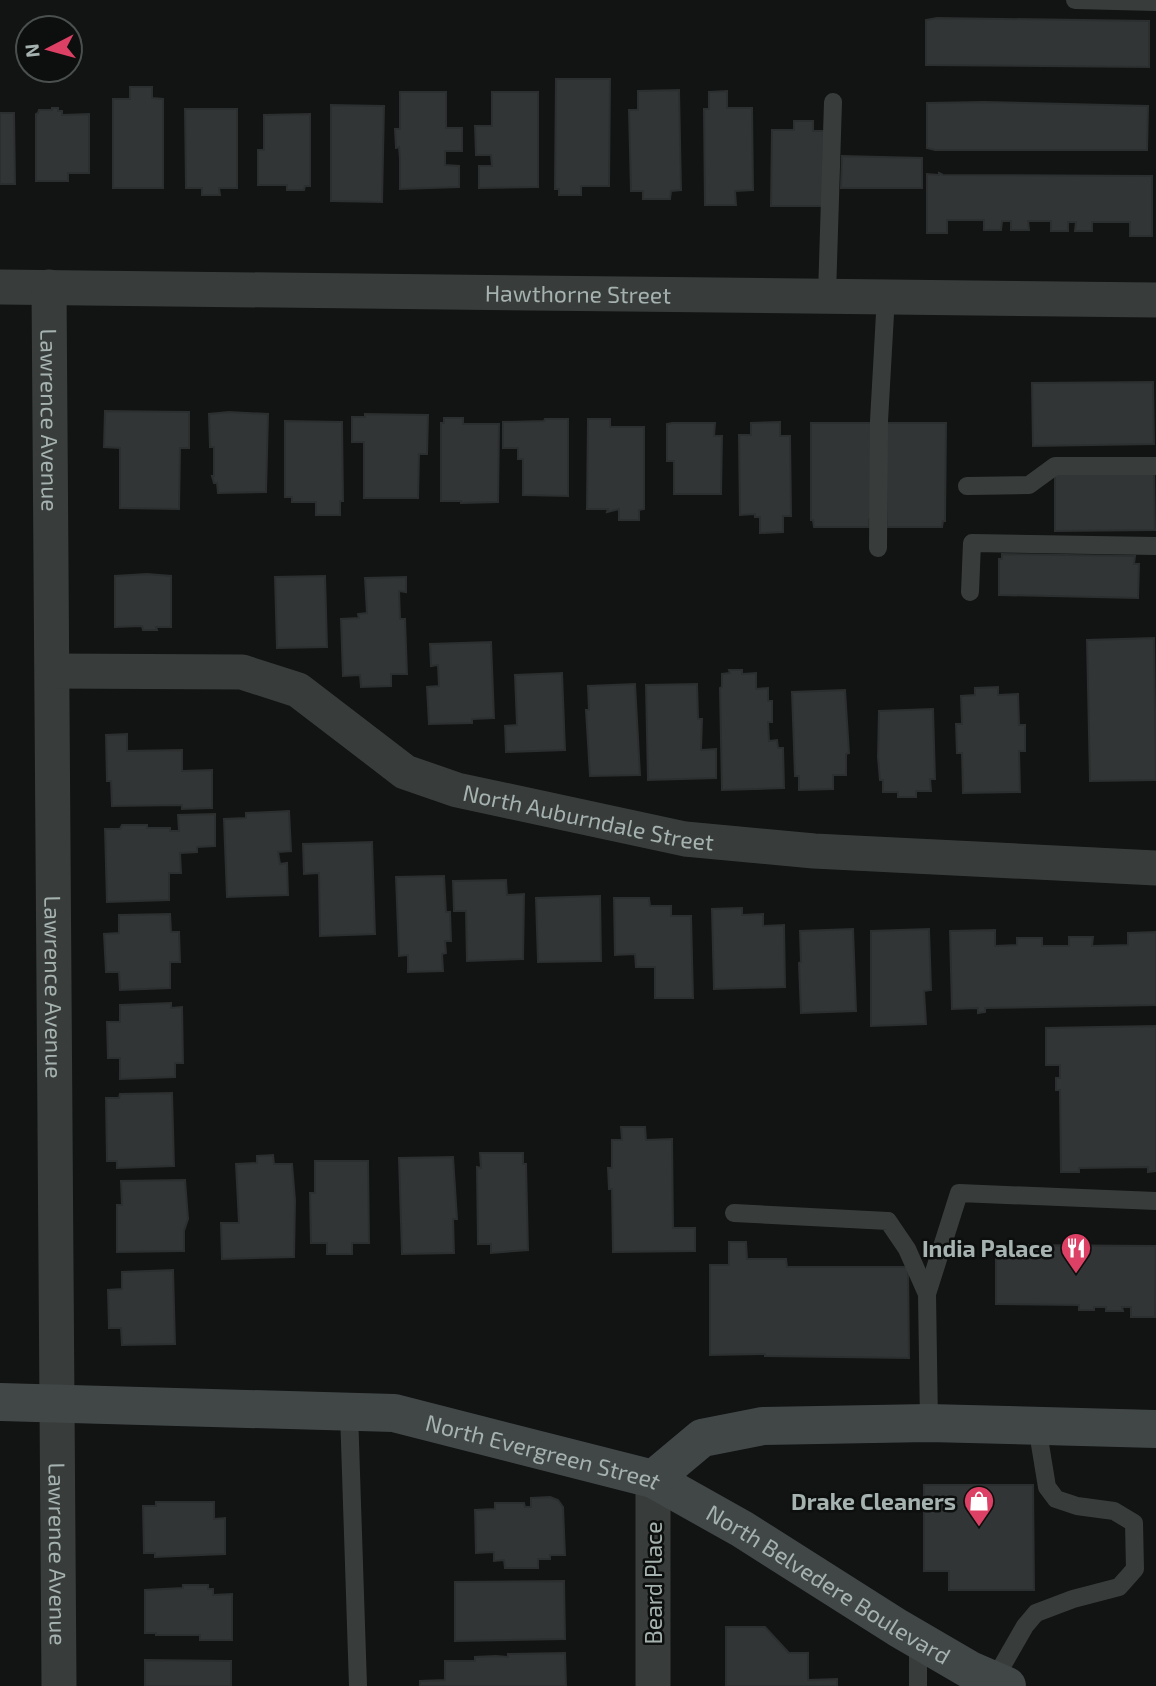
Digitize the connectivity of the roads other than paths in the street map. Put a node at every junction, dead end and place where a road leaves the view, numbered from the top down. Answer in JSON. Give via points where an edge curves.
{"nodes":[{"id":1,"x":1075,"y":0,"type":"edge"},
{"id":2,"x":1156,"y":2,"type":"edge"},
{"id":3,"x":833,"y":102,"type":"dead end"},
{"id":4,"x":0,"y":287,"type":"edge"},
{"id":5,"x":49,"y":287,"type":"junction"},
{"id":6,"x":827,"y":295,"type":"junction"},
{"id":7,"x":886,"y":296,"type":"junction"},
{"id":8,"x":1156,"y":300,"type":"edge"},
{"id":9,"x":1156,"y":466,"type":"edge"},
{"id":10,"x":968,"y":486,"type":"dead end"},
{"id":11,"x":1156,"y":546,"type":"edge"},
{"id":12,"x":878,"y":548,"type":"dead end"},
{"id":13,"x":970,"y":592,"type":"dead end"},
{"id":14,"x":53,"y":671,"type":"junction"},
{"id":15,"x":1156,"y":868,"type":"edge"},
{"id":16,"x":1156,"y":1201,"type":"edge"},
{"id":17,"x":734,"y":1213,"type":"dead end"},
{"id":18,"x":928,"y":1294,"type":"junction"},
{"id":19,"x":0,"y":1402,"type":"edge"},
{"id":20,"x":57,"y":1403,"type":"junction"},
{"id":21,"x":349,"y":1412,"type":"junction"},
{"id":22,"x":929,"y":1423,"type":"junction"},
{"id":23,"x":1037,"y":1426,"type":"junction"},
{"id":24,"x":1156,"y":1429,"type":"edge"},
{"id":25,"x":653,"y":1479,"type":"junction"},
{"id":26,"x":918,"y":1639,"type":"junction"},
{"id":27,"x":1001,"y":1683,"type":"edge"},
{"id":28,"x":60,"y":1686,"type":"edge"},
{"id":29,"x":358,"y":1686,"type":"edge"},
{"id":30,"x":653,"y":1686,"type":"edge"},
{"id":31,"x":918,"y":1686,"type":"edge"}],
"edges":[{"from":1,"to":2,"type":"lane"},
{"from":3,"to":6,"type":"lane"},
{"from":4,"to":5,"type":"street","name":"Hawthorne Street"},
{"from":5,"to":6,"type":"street","name":"Hawthorne Street"},
{"from":5,"to":14,"type":"street","name":"Lawrence Avenue"},
{"from":6,"to":7,"type":"street","name":"Hawthorne Street"},
{"from":7,"to":8,"type":"street","name":"Hawthorne Street"},
{"from":7,"to":12,"type":"lane"},
{"from":9,"to":10,"type":"lane","via":[[1055,466],[1029,485]]},
{"from":11,"to":13,"type":"lane","via":[[972,543]]},
{"from":14,"to":15,"type":"street","name":"North Auburndale Street","via":[[242,672],[298,690],[405,772],[457,790],[685,839],[814,851]]},
{"from":14,"to":20,"type":"street","name":"Lawrence Avenue"},
{"from":16,"to":18,"type":"lane","via":[[959,1193]]},
{"from":17,"to":18,"type":"lane","via":[[888,1221]]},
{"from":18,"to":22,"type":"lane"},
{"from":19,"to":20,"type":"street","name":"North Evergreen Street"},
{"from":20,"to":21,"type":"street","name":"North Evergreen Street"},
{"from":20,"to":28,"type":"street","name":"Lawrence Avenue"},
{"from":21,"to":25,"type":"street","name":"North Evergreen Street","via":[[394,1413]]},
{"from":21,"to":29,"type":"lane"},
{"from":22,"to":23,"type":"street","name":"North Evergreen Street"},
{"from":22,"to":25,"type":"street","name":"North Evergreen Street","via":[[763,1426],[702,1438]]},
{"from":23,"to":24,"type":"street","name":"North Evergreen Street"},
{"from":23,"to":27,"type":"lane","via":[[1047,1487],[1056,1499],[1114,1511],[1133,1523],[1135,1569],[1119,1587],[1037,1613],[1025,1626]]},
{"from":25,"to":26,"type":"street","name":"North Belvedere Boulevard"},
{"from":25,"to":30,"type":"street","name":"Beard Place"},
{"from":26,"to":27,"type":"street","name":"North Belvedere Boulevard"},
{"from":26,"to":31,"type":"lane"}]}
